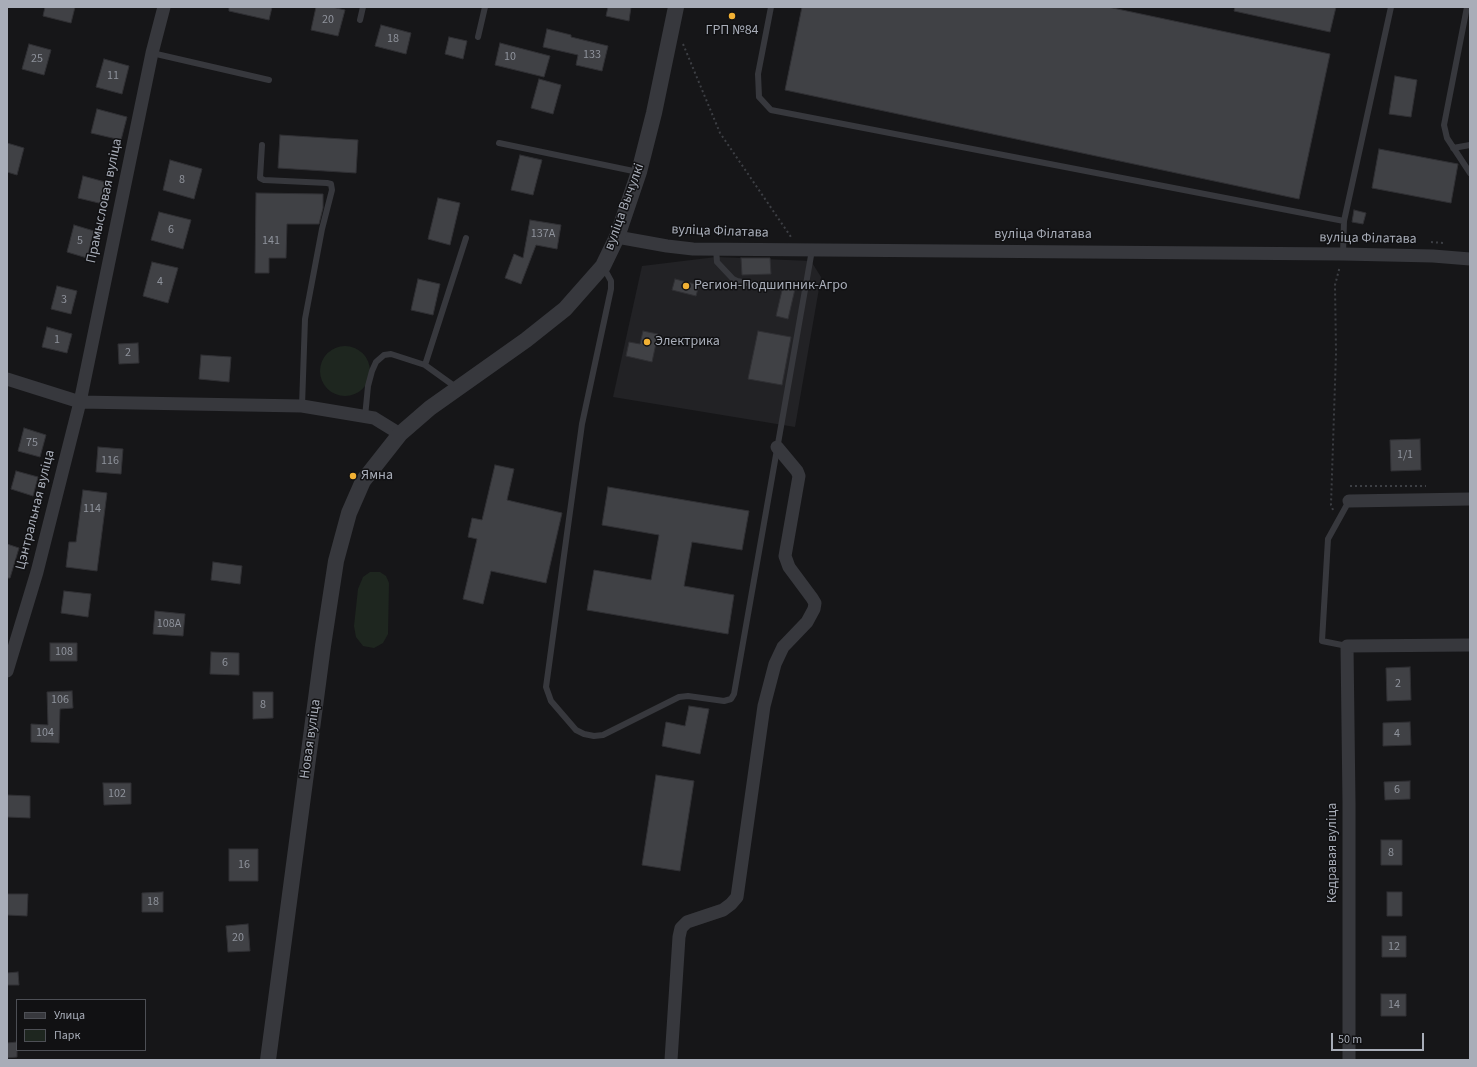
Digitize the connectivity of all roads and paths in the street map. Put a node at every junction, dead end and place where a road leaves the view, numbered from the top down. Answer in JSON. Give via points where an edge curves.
{"nodes":[{"id":1,"x":164,"y":7,"type":"edge"},
{"id":2,"x":363,"y":7,"type":"edge"},
{"id":3,"x":486,"y":7,"type":"edge"},
{"id":4,"x":676,"y":7,"type":"edge"},
{"id":5,"x":771,"y":7,"type":"edge"},
{"id":6,"x":1391,"y":7,"type":"edge"},
{"id":7,"x":1467,"y":7,"type":"edge"},
{"id":8,"x":360,"y":20,"type":"dead end"},
{"id":9,"x":478,"y":37,"type":"dead end"},
{"id":10,"x":681,"y":38,"type":"dead end"},
{"id":11,"x":152,"y":53,"type":"junction"},
{"id":12,"x":269,"y":80,"type":"dead end"},
{"id":13,"x":499,"y":143,"type":"dead end"},
{"id":14,"x":262,"y":145,"type":"dead end"},
{"id":15,"x":1470,"y":145,"type":"edge"},
{"id":16,"x":1453,"y":148,"type":"junction"},
{"id":17,"x":639,"y":172,"type":"junction"},
{"id":18,"x":1470,"y":173,"type":"edge"},
{"id":19,"x":1344,"y":221,"type":"junction"},
{"id":20,"x":617,"y":237,"type":"junction"},
{"id":21,"x":791,"y":237,"type":"dead end"},
{"id":22,"x":466,"y":238,"type":"dead end"},
{"id":23,"x":716,"y":249,"type":"junction"},
{"id":24,"x":812,"y":250,"type":"junction"},
{"id":25,"x":1343,"y":254,"type":"junction"},
{"id":26,"x":1470,"y":259,"type":"edge"},
{"id":27,"x":603,"y":266,"type":"junction"},
{"id":28,"x":772,"y":288,"type":"dead end"},
{"id":29,"x":425,"y":365,"type":"junction"},
{"id":30,"x":7,"y":379,"type":"edge"},
{"id":31,"x":457,"y":388,"type":"junction"},
{"id":32,"x":80,"y":402,"type":"junction"},
{"id":33,"x":302,"y":406,"type":"junction"},
{"id":34,"x":365,"y":417,"type":"junction"},
{"id":35,"x":400,"y":434,"type":"junction"},
{"id":36,"x":778,"y":447,"type":"junction"},
{"id":37,"x":1350,"y":486,"type":"dead end"},
{"id":38,"x":1432,"y":486,"type":"dead end"},
{"id":39,"x":1470,"y":498,"type":"edge"},
{"id":40,"x":1349,"y":501,"type":"joint"},
{"id":41,"x":1339,"y":520,"type":"junction"},
{"id":42,"x":1470,"y":645,"type":"edge"},
{"id":43,"x":1347,"y":646,"type":"junction"},
{"id":44,"x":7,"y":671,"type":"edge"},
{"id":45,"x":268,"y":1060,"type":"edge"},
{"id":46,"x":671,"y":1060,"type":"edge"},
{"id":47,"x":1349,"y":1060,"type":"edge"}],
"edges":[{"from":1,"to":11,"type":"street","name":"Прамысловая вуліца"},
{"from":2,"to":8,"type":"lane"},
{"from":3,"to":9,"type":"lane"},
{"from":4,"to":17,"type":"street","name":"вуліца Вычулкі"},
{"from":5,"to":19,"type":"lane","via":[[758,74],[759,97],[771,110]]},
{"from":6,"to":19,"type":"lane"},
{"from":7,"to":16,"type":"lane","via":[[1444,125]]},
{"from":10,"to":21,"type":"path","via":[[720,133]]},
{"from":11,"to":12,"type":"lane"},
{"from":11,"to":32,"type":"street","name":"Прамысловая вуліца"},
{"from":13,"to":17,"type":"lane"},
{"from":14,"to":33,"type":"lane","via":[[260,178],[327,183],[331,184],[332,190],[305,319]]},
{"from":15,"to":16,"type":"lane"},
{"from":16,"to":18,"type":"lane"},
{"from":17,"to":20,"type":"street","name":"вуліца Вычулкі"},
{"from":19,"to":25,"type":"lane"},
{"from":20,"to":23,"type":"street","name":"вуліца Філатава","via":[[667,246]]},
{"from":20,"to":27,"type":"street","name":"вуліца Вычулкі"},
{"from":22,"to":29,"type":"lane"},
{"from":23,"to":24,"type":"street","name":"вуліца Філатава"},
{"from":23,"to":28,"type":"lane","via":[[717,262],[733,279]]},
{"from":24,"to":25,"type":"street","name":"вуліца Філатава"},
{"from":24,"to":36,"type":"lane"},
{"from":25,"to":26,"type":"street","name":"вуліца Філатава"},
{"from":25,"to":41,"type":"path","via":[[1335,285],[1336,353],[1331,505]]},
{"from":27,"to":31,"type":"street","name":"вуліца Вычулкі","via":[[565,309]]},
{"from":27,"to":36,"type":"lane","via":[[611,281],[611,289],[582,424],[546,687],[551,701],[576,730],[594,736],[603,735],[679,697],[724,701],[731,699],[734,694]]},
{"from":29,"to":31,"type":"lane"},
{"from":29,"to":34,"type":"lane","via":[[391,354],[384,355],[376,362],[372,371]]},
{"from":30,"to":32,"type":"street"},
{"from":31,"to":35,"type":"street","name":"вуліца Вычулкі"},
{"from":32,"to":33,"type":"street"},
{"from":32,"to":44,"type":"street","name":"Цэнтральная вуліца","via":[[37,572]]},
{"from":33,"to":34,"type":"street"},
{"from":34,"to":35,"type":"street","via":[[374,418]]},
{"from":35,"to":45,"type":"street","name":"Новая вуліца","via":[[363,481],[349,513],[336,561]]},
{"from":36,"to":46,"type":"street","via":[[799,476],[785,556],[789,567],[815,603],[814,609],[807,622],[783,647],[775,664],[764,706],[736,898],[723,910],[687,922],[680,928]]},
{"from":37,"to":38,"type":"path"},
{"from":39,"to":40,"type":"street"},
{"from":40,"to":41,"type":"lane"},
{"from":41,"to":43,"type":"lane","via":[[1328,539],[1322,641]]},
{"from":42,"to":43,"type":"street"},
{"from":43,"to":47,"type":"street","name":"Кедравая вуліца"}]}
